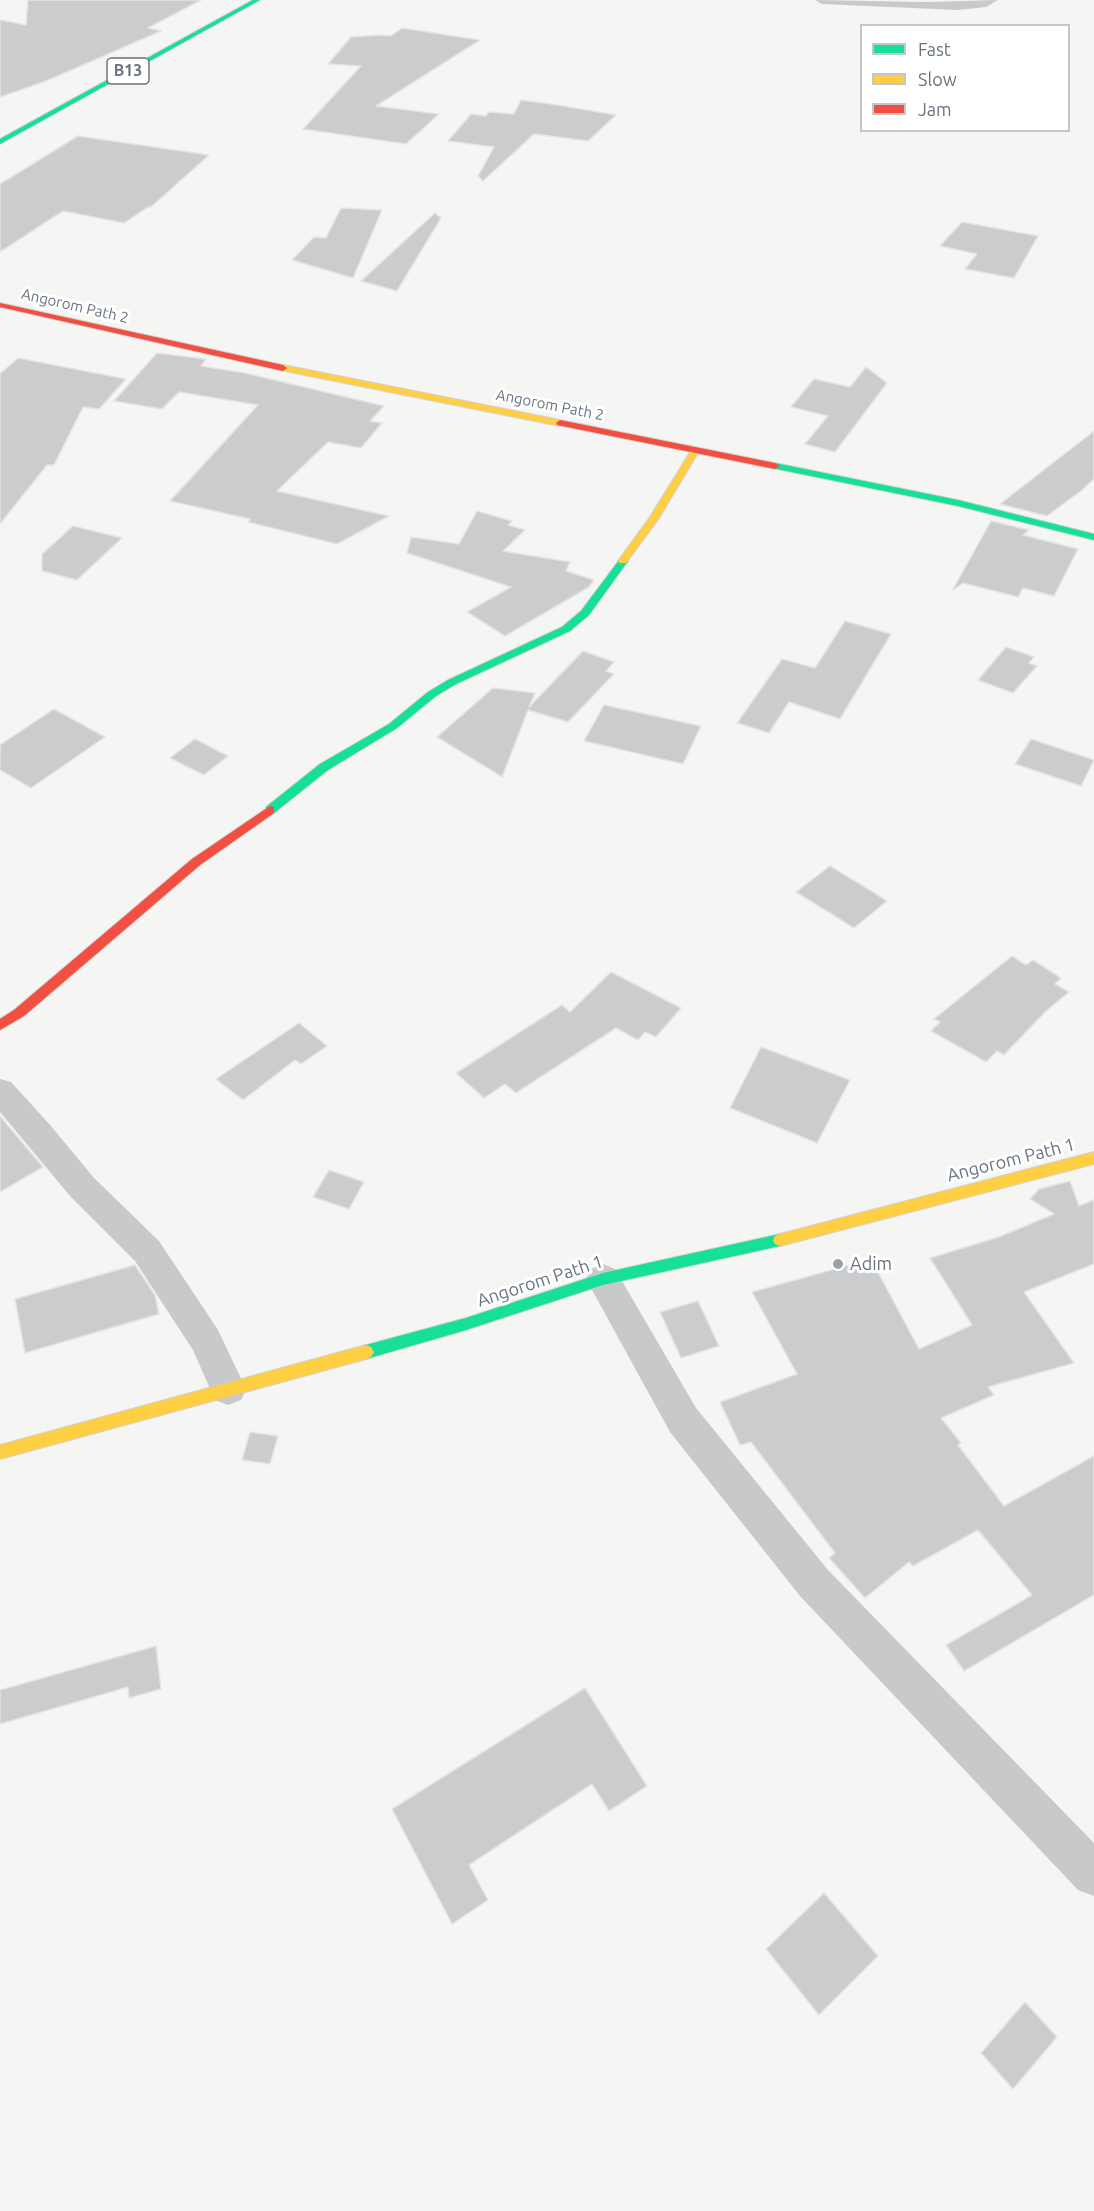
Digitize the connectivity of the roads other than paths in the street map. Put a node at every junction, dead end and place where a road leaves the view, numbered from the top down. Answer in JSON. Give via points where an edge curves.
{"nodes":[{"id":1,"x":256,"y":0,"type":"edge"},
{"id":2,"x":822,"y":0,"type":"edge"},
{"id":3,"x":991,"y":0,"type":"edge"},
{"id":4,"x":0,"y":142,"type":"edge"},
{"id":5,"x":0,"y":306,"type":"edge"},
{"id":6,"x":695,"y":451,"type":"junction"},
{"id":7,"x":1094,"y":537,"type":"edge"},
{"id":8,"x":0,"y":1025,"type":"edge"},
{"id":9,"x":0,"y":1091,"type":"edge"},
{"id":10,"x":1094,"y":1158,"type":"edge"},
{"id":11,"x":603,"y":1279,"type":"junction"},
{"id":12,"x":228,"y":1389,"type":"junction"},
{"id":13,"x":0,"y":1452,"type":"edge"},
{"id":14,"x":1094,"y":1874,"type":"edge"}],
"edges":[{"from":1,"to":4,"type":"main road","number":"B13"},
{"from":2,"to":3,"type":"street","via":[[958,6]]},
{"from":5,"to":6,"type":"main road","name":"Angorom Path 2"},
{"from":6,"to":7,"type":"main road","name":"Angorom Path 2","via":[[958,503]]},
{"from":6,"to":8,"type":"main road","via":[[654,518],[585,613],[566,629],[452,682],[393,726],[324,767],[196,862]]},
{"from":9,"to":12,"type":"street","via":[[82,1187],[147,1251],[206,1341]]},
{"from":10,"to":11,"type":"main road","name":"Angorom Path 1","via":[[765,1244]]},
{"from":11,"to":12,"type":"main road","name":"Angorom Path 1","via":[[466,1324]]},
{"from":11,"to":14,"type":"street","via":[[683,1420],[814,1583]]},
{"from":12,"to":13,"type":"main road","name":"Angorom Path 1"}]}
